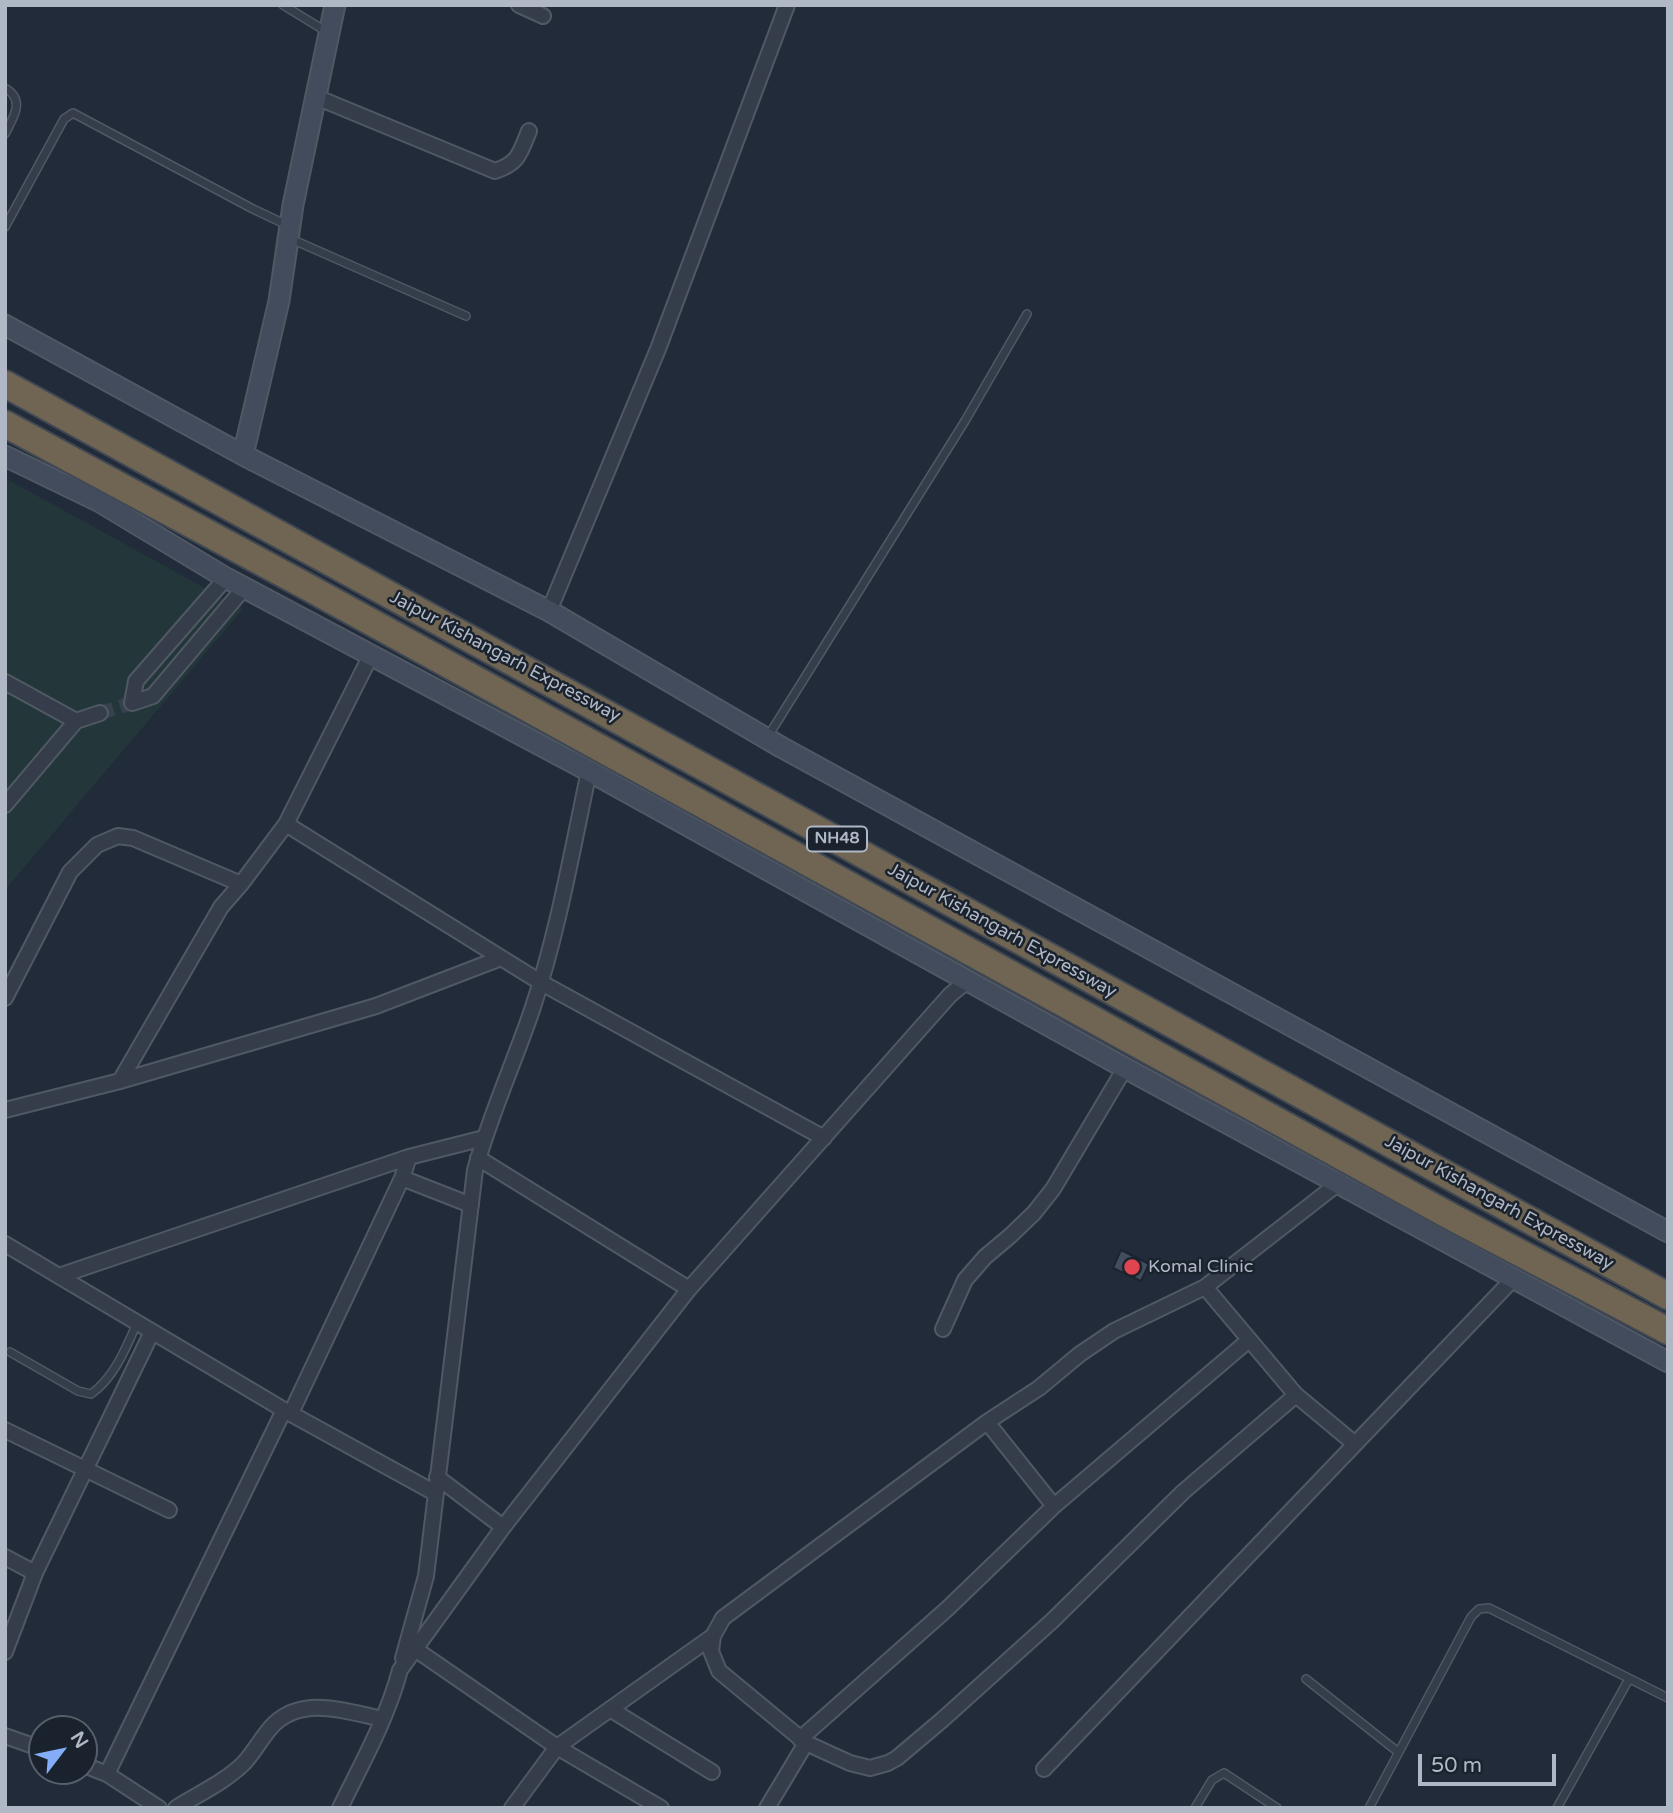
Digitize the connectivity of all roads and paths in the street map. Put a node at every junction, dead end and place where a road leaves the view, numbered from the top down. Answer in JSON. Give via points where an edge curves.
{"nodes":[{"id":1,"x":283,"y":5,"type":"edge"},
{"id":2,"x":335,"y":5,"type":"edge"},
{"id":3,"x":519,"y":5,"type":"edge"},
{"id":4,"x":787,"y":5,"type":"edge"},
{"id":5,"x":543,"y":16,"type":"dead end"},
{"id":6,"x":330,"y":33,"type":"junction"},
{"id":7,"x":5,"y":88,"type":"edge"},
{"id":8,"x":316,"y":97,"type":"junction"},
{"id":9,"x":529,"y":131,"type":"dead end"},
{"id":10,"x":5,"y":134,"type":"edge"},
{"id":11,"x":5,"y":227,"type":"edge"},
{"id":12,"x":289,"y":232,"type":"junction"},
{"id":13,"x":1027,"y":314,"type":"dead end"},
{"id":14,"x":466,"y":316,"type":"dead end"},
{"id":15,"x":5,"y":326,"type":"edge"},
{"id":16,"x":5,"y":384,"type":"edge"},
{"id":17,"x":5,"y":424,"type":"edge"},
{"id":18,"x":243,"y":455,"type":"junction"},
{"id":19,"x":5,"y":456,"type":"edge"},
{"id":20,"x":226,"y":578,"type":"junction"},
{"id":21,"x":244,"y":589,"type":"junction"},
{"id":22,"x":549,"y":611,"type":"junction"},
{"id":23,"x":371,"y":655,"type":"junction"},
{"id":24,"x":5,"y":682,"type":"edge"},
{"id":25,"x":100,"y":713,"type":"tunnel mouth"},
{"id":26,"x":76,"y":721,"type":"junction"},
{"id":27,"x":766,"y":738,"type":"junction"},
{"id":28,"x":589,"y":771,"type":"junction"},
{"id":29,"x":5,"y":805,"type":"edge"},
{"id":30,"x":285,"y":824,"type":"junction"},
{"id":31,"x":241,"y":884,"type":"junction"},
{"id":32,"x":501,"y":958,"type":"junction"},
{"id":33,"x":967,"y":981,"type":"junction"},
{"id":34,"x":540,"y":982,"type":"junction"},
{"id":35,"x":5,"y":998,"type":"edge"},
{"id":36,"x":1125,"y":1068,"type":"junction"},
{"id":37,"x":120,"y":1081,"type":"junction"},
{"id":38,"x":5,"y":1110,"type":"edge"},
{"id":39,"x":484,"y":1138,"type":"junction"},
{"id":40,"x":824,"y":1138,"type":"junction"},
{"id":41,"x":409,"y":1157,"type":"junction"},
{"id":42,"x":478,"y":1158,"type":"junction"},
{"id":43,"x":402,"y":1178,"type":"junction"},
{"id":44,"x":1340,"y":1182,"type":"junction"},
{"id":45,"x":471,"y":1205,"type":"junction"},
{"id":46,"x":1668,"y":1232,"type":"edge"},
{"id":47,"x":5,"y":1244,"type":"edge"},
{"id":48,"x":59,"y":1276,"type":"junction"},
{"id":49,"x":1515,"y":1277,"type":"junction"},
{"id":50,"x":1205,"y":1287,"type":"junction"},
{"id":51,"x":689,"y":1289,"type":"junction"},
{"id":52,"x":1668,"y":1296,"type":"edge"},
{"id":53,"x":137,"y":1323,"type":"junction"},
{"id":54,"x":943,"y":1329,"type":"dead end"},
{"id":55,"x":1668,"y":1331,"type":"edge"},
{"id":56,"x":152,"y":1332,"type":"junction"},
{"id":57,"x":1249,"y":1340,"type":"junction"},
{"id":58,"x":10,"y":1352,"type":"dead end"},
{"id":59,"x":1668,"y":1362,"type":"edge"},
{"id":60,"x":1296,"y":1395,"type":"junction"},
{"id":61,"x":287,"y":1412,"type":"junction"},
{"id":62,"x":988,"y":1422,"type":"junction"},
{"id":63,"x":5,"y":1430,"type":"edge"},
{"id":64,"x":1355,"y":1444,"type":"junction"},
{"id":65,"x":85,"y":1470,"type":"junction"},
{"id":66,"x":437,"y":1477,"type":"junction"},
{"id":67,"x":435,"y":1493,"type":"junction"},
{"id":68,"x":1054,"y":1506,"type":"junction"},
{"id":69,"x":169,"y":1510,"type":"dead end"},
{"id":70,"x":503,"y":1527,"type":"junction"},
{"id":71,"x":5,"y":1558,"type":"edge"},
{"id":72,"x":35,"y":1573,"type":"junction"},
{"id":73,"x":713,"y":1636,"type":"junction"},
{"id":74,"x":415,"y":1649,"type":"junction"},
{"id":75,"x":5,"y":1652,"type":"edge"},
{"id":76,"x":400,"y":1670,"type":"junction"},
{"id":77,"x":1306,"y":1679,"type":"dead end"},
{"id":78,"x":1629,"y":1679,"type":"junction"},
{"id":79,"x":1668,"y":1698,"type":"edge"},
{"id":80,"x":610,"y":1709,"type":"junction"},
{"id":81,"x":383,"y":1719,"type":"junction"},
{"id":82,"x":5,"y":1735,"type":"edge"},
{"id":83,"x":803,"y":1741,"type":"junction"},
{"id":84,"x":28,"y":1744,"type":"edge"},
{"id":85,"x":557,"y":1747,"type":"junction"},
{"id":86,"x":1398,"y":1752,"type":"junction"},
{"id":87,"x":1044,"y":1769,"type":"dead end"},
{"id":88,"x":98,"y":1770,"type":"edge"},
{"id":89,"x":712,"y":1772,"type":"dead end"},
{"id":90,"x":107,"y":1773,"type":"junction"},
{"id":91,"x":644,"y":1804,"type":"edge"},
{"id":92,"x":159,"y":1808,"type":"edge"},
{"id":93,"x":176,"y":1808,"type":"edge"},
{"id":94,"x":340,"y":1808,"type":"edge"},
{"id":95,"x":512,"y":1808,"type":"edge"},
{"id":96,"x":661,"y":1808,"type":"edge"},
{"id":97,"x":766,"y":1808,"type":"edge"},
{"id":98,"x":1195,"y":1808,"type":"edge"},
{"id":99,"x":1278,"y":1808,"type":"edge"},
{"id":100,"x":1369,"y":1808,"type":"edge"},
{"id":101,"x":1557,"y":1808,"type":"edge"}],
"edges":[{"from":1,"to":6,"type":"lane"},
{"from":2,"to":6,"type":"street"},
{"from":3,"to":5,"type":"street"},
{"from":4,"to":22,"type":"street","via":[[658,349]]},
{"from":6,"to":8,"type":"street"},
{"from":7,"to":10,"type":"lane","via":[[17,100],[17,111]]},
{"from":8,"to":9,"type":"street","via":[[495,171],[518,158]]},
{"from":8,"to":12,"type":"street"},
{"from":11,"to":12,"type":"lane","via":[[64,119],[73,113]]},
{"from":12,"to":14,"type":"lane"},
{"from":12,"to":18,"type":"street","via":[[279,301]]},
{"from":13,"to":27,"type":"lane"},
{"from":15,"to":18,"type":"street"},
{"from":16,"to":52,"type":"highway","name":"Jaipur Kishangarh Expressway","number":"NH48"},
{"from":17,"to":55,"type":"highway","name":"Jaipur Kishangarh Expressway","number":"NH48","via":[[1448,1215]]},
{"from":18,"to":22,"type":"street"},
{"from":19,"to":20,"type":"street","via":[[100,502]]},
{"from":20,"to":21,"type":"street"},
{"from":20,"to":21,"type":"street","via":[[136,681],[132,703],[153,696]]},
{"from":21,"to":23,"type":"street"},
{"from":22,"to":27,"type":"street"},
{"from":23,"to":28,"type":"street"},
{"from":23,"to":30,"type":"street"},
{"from":24,"to":26,"type":"street"},
{"from":25,"to":26,"type":"street"},
{"from":26,"to":29,"type":"street"},
{"from":27,"to":46,"type":"street"},
{"from":28,"to":33,"type":"street"},
{"from":28,"to":34,"type":"street"},
{"from":30,"to":31,"type":"street"},
{"from":30,"to":32,"type":"street"},
{"from":31,"to":35,"type":"street","via":[[134,838],[118,836],[97,845],[70,872]]},
{"from":31,"to":37,"type":"street","via":[[221,907]]},
{"from":32,"to":34,"type":"street"},
{"from":32,"to":37,"type":"street","via":[[376,1006]]},
{"from":33,"to":36,"type":"street"},
{"from":33,"to":40,"type":"street"},
{"from":34,"to":39,"type":"street"},
{"from":34,"to":40,"type":"street"},
{"from":36,"to":44,"type":"street"},
{"from":36,"to":54,"type":"street","via":[[1053,1189],[965,1280]]},
{"from":37,"to":38,"type":"street"},
{"from":39,"to":41,"type":"street"},
{"from":39,"to":42,"type":"street"},
{"from":40,"to":51,"type":"street"},
{"from":41,"to":43,"type":"street"},
{"from":41,"to":48,"type":"street"},
{"from":42,"to":45,"type":"street"},
{"from":42,"to":51,"type":"street"},
{"from":43,"to":45,"type":"street"},
{"from":43,"to":61,"type":"street"},
{"from":44,"to":49,"type":"street"},
{"from":44,"to":50,"type":"street"},
{"from":45,"to":66,"type":"street"},
{"from":47,"to":48,"type":"street"},
{"from":48,"to":53,"type":"street"},
{"from":49,"to":59,"type":"street"},
{"from":49,"to":64,"type":"street"},
{"from":50,"to":57,"type":"street"},
{"from":50,"to":62,"type":"street","via":[[1114,1331]]},
{"from":51,"to":70,"type":"street"},
{"from":53,"to":56,"type":"street"},
{"from":53,"to":58,"type":"lane","via":[[110,1376],[91,1394]]},
{"from":56,"to":61,"type":"street"},
{"from":56,"to":65,"type":"street"},
{"from":57,"to":60,"type":"street"},
{"from":57,"to":68,"type":"street"},
{"from":60,"to":64,"type":"street"},
{"from":60,"to":83,"type":"street","via":[[1183,1492],[1052,1621],[897,1758],[870,1768]]},
{"from":61,"to":67,"type":"street"},
{"from":61,"to":90,"type":"street"},
{"from":62,"to":68,"type":"street"},
{"from":62,"to":73,"type":"street","via":[[723,1618]]},
{"from":63,"to":65,"type":"street"},
{"from":64,"to":87,"type":"street"},
{"from":65,"to":69,"type":"street"},
{"from":65,"to":72,"type":"street"},
{"from":66,"to":67,"type":"street"},
{"from":66,"to":70,"type":"street"},
{"from":67,"to":76,"type":"street","via":[[426,1576]]},
{"from":68,"to":83,"type":"street"},
{"from":70,"to":74,"type":"street"},
{"from":71,"to":72,"type":"street"},
{"from":72,"to":75,"type":"street"},
{"from":73,"to":80,"type":"street"},
{"from":73,"to":83,"type":"street","via":[[711,1651],[719,1671]]},
{"from":74,"to":76,"type":"street"},
{"from":74,"to":85,"type":"street"},
{"from":76,"to":81,"type":"street"},
{"from":77,"to":86,"type":"lane"},
{"from":78,"to":79,"type":"lane"},
{"from":78,"to":86,"type":"lane","via":[[1489,1608],[1479,1609]]},
{"from":78,"to":101,"type":"lane"},
{"from":80,"to":85,"type":"street"},
{"from":80,"to":89,"type":"street"},
{"from":81,"to":93,"type":"street","via":[[321,1706],[295,1712],[275,1723],[244,1763]]},
{"from":81,"to":94,"type":"street"},
{"from":82,"to":84,"type":"street"},
{"from":83,"to":97,"type":"street"},
{"from":85,"to":91,"type":"street"},
{"from":85,"to":95,"type":"street"},
{"from":86,"to":100,"type":"lane"},
{"from":88,"to":90,"type":"street"},
{"from":90,"to":92,"type":"street"},
{"from":91,"to":96,"type":"street"},
{"from":98,"to":99,"type":"lane","via":[[1212,1780],[1224,1773]]}]}
